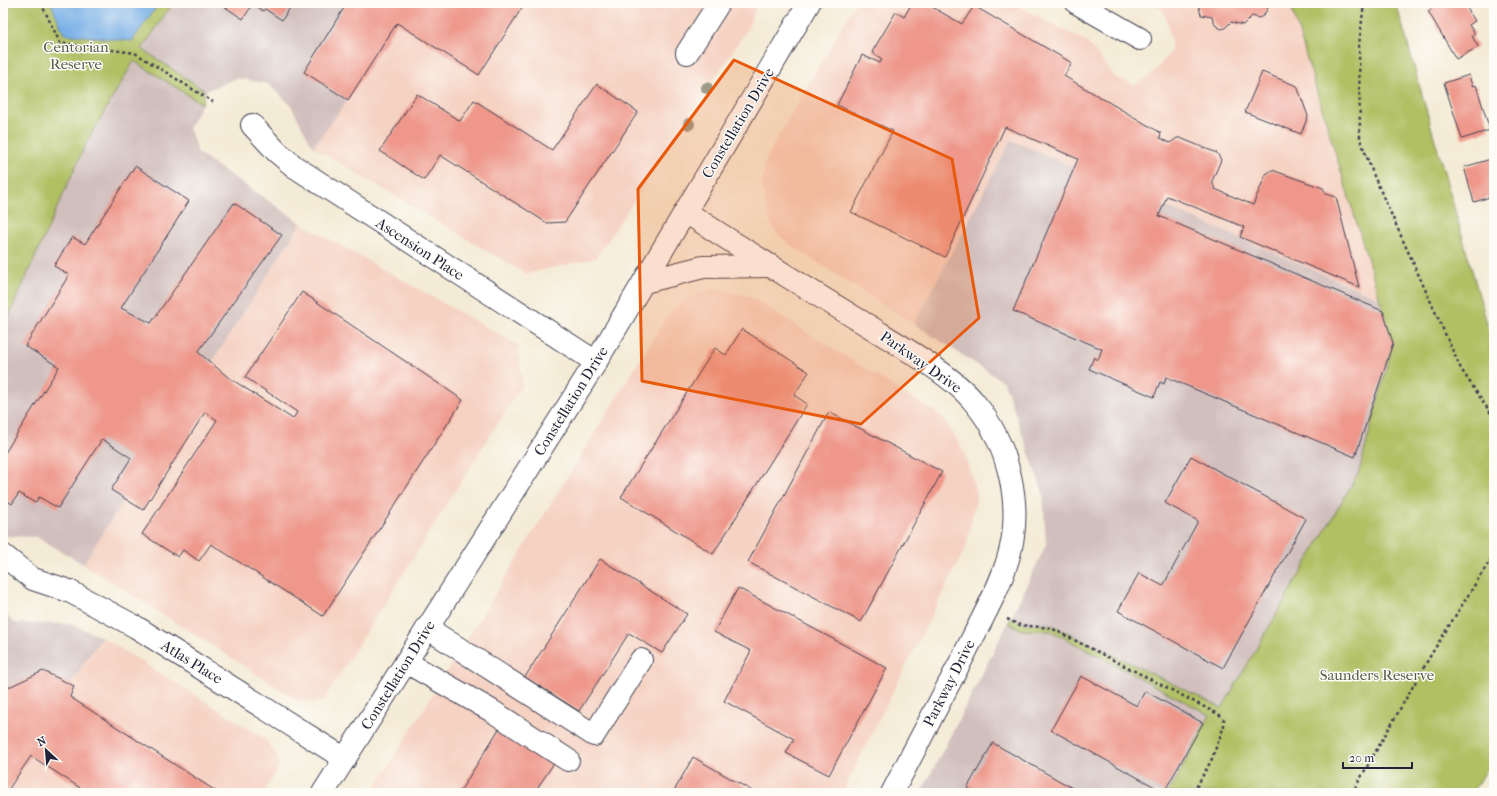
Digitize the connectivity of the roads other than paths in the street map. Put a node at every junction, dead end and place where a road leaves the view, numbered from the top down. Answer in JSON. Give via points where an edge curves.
{"nodes":[{"id":1,"x":719,"y":3,"type":"edge"},
{"id":2,"x":1077,"y":3,"type":"edge"},
{"id":3,"x":805,"y":7,"type":"edge"},
{"id":4,"x":1140,"y":39,"type":"dead end"},
{"id":5,"x":687,"y":53,"type":"dead end"},
{"id":6,"x":252,"y":125,"type":"dead end"},
{"id":7,"x":686,"y":212,"type":"junction"},
{"id":8,"x":771,"y":266,"type":"junction"},
{"id":9,"x":644,"y":282,"type":"junction"},
{"id":10,"x":596,"y":362,"type":"junction"},
{"id":11,"x":3,"y":555,"type":"edge"},
{"id":12,"x":427,"y":628,"type":"junction"},
{"id":13,"x":641,"y":660,"type":"dead end"},
{"id":14,"x":406,"y":662,"type":"junction"},
{"id":15,"x":345,"y":759,"type":"junction"},
{"id":16,"x":568,"y":760,"type":"dead end"},
{"id":17,"x":323,"y":793,"type":"edge"},
{"id":18,"x":892,"y":793,"type":"edge"}],
"edges":[{"from":1,"to":5,"type":"street"},
{"from":2,"to":4,"type":"street"},
{"from":3,"to":7,"type":"street","name":"Constellation Drive"},
{"from":6,"to":10,"type":"street","name":"Ascension Place","via":[[295,167]]},
{"from":7,"to":8,"type":"street","name":"Parkway Drive"},
{"from":7,"to":9,"type":"street","name":"Constellation Drive"},
{"from":8,"to":9,"type":"street","via":[[703,267]]},
{"from":8,"to":18,"type":"street","name":"Parkway Drive","via":[[888,338],[956,384],[987,420],[999,442],[1009,470],[1014,523],[1008,560],[982,619]]},
{"from":9,"to":10,"type":"street","name":"Constellation Drive"},
{"from":10,"to":12,"type":"street","name":"Constellation Drive"},
{"from":11,"to":15,"type":"street","name":"Atlas Place","via":[[33,579],[69,591],[108,610]]},
{"from":12,"to":13,"type":"street","via":[[594,735]]},
{"from":12,"to":14,"type":"street","name":"Constellation Drive"},
{"from":14,"to":15,"type":"street","name":"Constellation Drive"},
{"from":14,"to":16,"type":"street","via":[[492,711]]},
{"from":15,"to":17,"type":"street","name":"Constellation Drive"}]}
